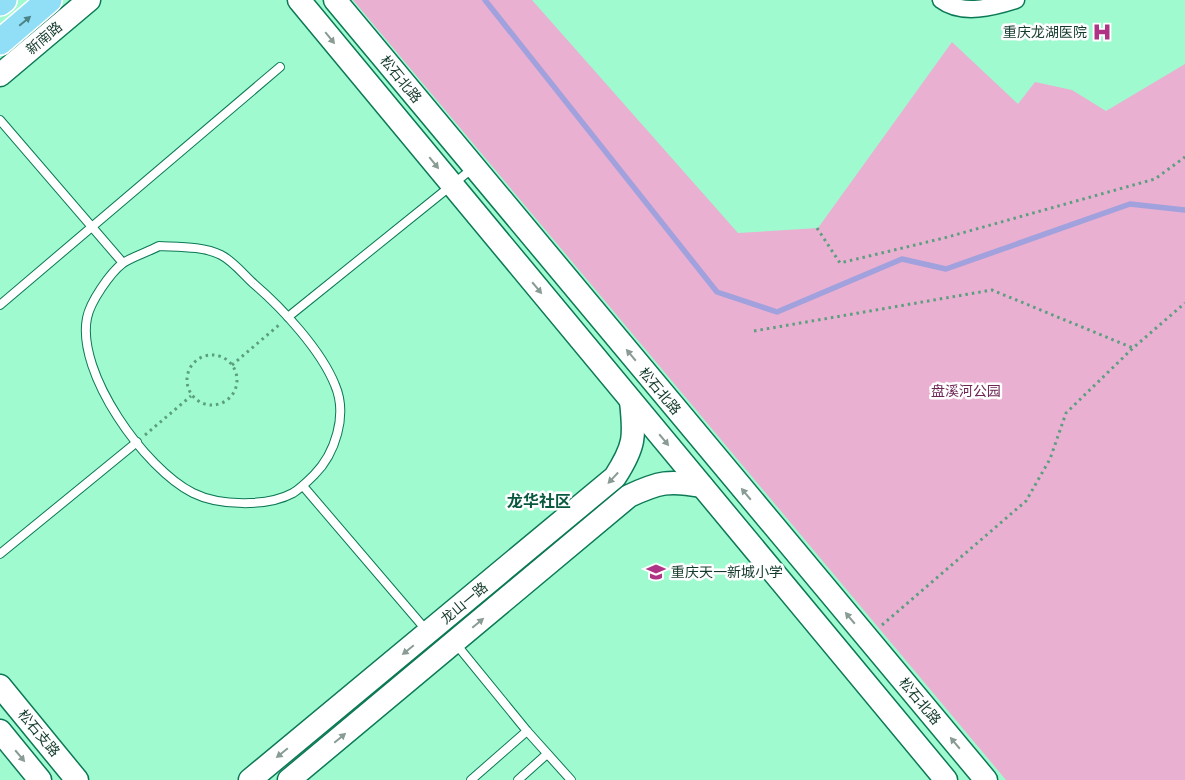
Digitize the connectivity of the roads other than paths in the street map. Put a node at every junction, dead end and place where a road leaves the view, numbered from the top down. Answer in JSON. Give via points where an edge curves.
{"nodes":[{"id":1,"x":4,"y":0,"type":"edge"},
{"id":2,"x":49,"y":0,"type":"edge"},
{"id":3,"x":88,"y":0,"type":"edge"},
{"id":4,"x":299,"y":0,"type":"edge"},
{"id":5,"x":335,"y":0,"type":"edge"},
{"id":6,"x":941,"y":0,"type":"edge"},
{"id":7,"x":1016,"y":0,"type":"edge"},
{"id":8,"x":0,"y":3,"type":"edge"},
{"id":9,"x":0,"y":42,"type":"edge"},
{"id":10,"x":280,"y":67,"type":"dead end"},
{"id":11,"x":0,"y":75,"type":"edge"},
{"id":12,"x":0,"y":120,"type":"edge"},
{"id":13,"x":473,"y":168,"type":"junction"},
{"id":14,"x":452,"y":185,"type":"junction"},
{"id":15,"x":91,"y":227,"type":"junction"},
{"id":16,"x":123,"y":263,"type":"junction"},
{"id":17,"x":0,"y":305,"type":"edge"},
{"id":18,"x":288,"y":317,"type":"junction"},
{"id":19,"x":631,"y":401,"type":"junction"},
{"id":20,"x":137,"y":442,"type":"junction"},
{"id":21,"x":303,"y":486,"type":"junction"},
{"id":22,"x":702,"y":486,"type":"junction"},
{"id":23,"x":0,"y":554,"type":"edge"},
{"id":24,"x":429,"y":633,"type":"junction"},
{"id":25,"x":455,"y":642,"type":"junction"},
{"id":26,"x":0,"y":686,"type":"edge"},
{"id":27,"x":0,"y":731,"type":"edge"},
{"id":28,"x":527,"y":731,"type":"junction"},
{"id":29,"x":547,"y":754,"type":"junction"},
{"id":30,"x":40,"y":780,"type":"edge"},
{"id":31,"x":78,"y":780,"type":"edge"},
{"id":32,"x":250,"y":780,"type":"edge"},
{"id":33,"x":289,"y":780,"type":"edge"},
{"id":34,"x":471,"y":780,"type":"edge"},
{"id":35,"x":518,"y":780,"type":"edge"},
{"id":36,"x":570,"y":780,"type":"edge"},
{"id":37,"x":946,"y":780,"type":"edge"},
{"id":38,"x":986,"y":780,"type":"edge"}],
"edges":[{"from":1,"to":8,"type":"main road"},
{"from":9,"to":2,"type":"main road","name":"新南路","one_way":true},
{"from":3,"to":11,"type":"main road","name":"新南路"},
{"from":4,"to":14,"type":"main road","name":"松石北路","one_way":true},
{"from":5,"to":13,"type":"main road","name":"松石北路"},
{"from":6,"to":7,"type":"street","via":[[967,8],[993,8]]},
{"from":10,"to":15,"type":"lane"},
{"from":12,"to":15,"type":"lane"},
{"from":13,"to":14,"type":"lane"},
{"from":38,"to":13,"type":"main road","name":"松石北路","one_way":true},
{"from":14,"to":18,"type":"lane"},
{"from":14,"to":19,"type":"main road","name":"松石北路","one_way":true},
{"from":15,"to":16,"type":"lane"},
{"from":15,"to":17,"type":"lane"},
{"from":16,"to":18,"type":"lane","via":[[159,246],[188,247],[222,255],[276,302]]},
{"from":16,"to":20,"type":"lane","via":[[103,284],[87,318],[86,342],[98,382]]},
{"from":18,"to":21,"type":"lane","via":[[336,386],[339,408],[337,438],[326,463]]},
{"from":19,"to":22,"type":"main road","name":"松石北路","one_way":true},
{"from":19,"to":24,"type":"main road","name":"龙山一路","one_way":true,"via":[[635,432],[629,455],[615,478]]},
{"from":20,"to":21,"type":"lane","via":[[176,483],[194,494],[239,504],[291,494]]},
{"from":20,"to":23,"type":"lane"},
{"from":21,"to":24,"type":"lane"},
{"from":25,"to":22,"type":"main road","name":"龙山一路","one_way":true,"via":[[629,496],[673,481]]},
{"from":22,"to":37,"type":"main road","name":"松石北路"},
{"from":24,"to":32,"type":"main road","name":"龙山一路","one_way":true},
{"from":25,"to":28,"type":"lane"},
{"from":33,"to":25,"type":"main road","name":"龙山一路","one_way":true},
{"from":26,"to":31,"type":"main road","name":"松石支路"},
{"from":27,"to":30,"type":"main road","name":"松石支路","one_way":true},
{"from":28,"to":29,"type":"lane"},
{"from":28,"to":34,"type":"lane"},
{"from":29,"to":35,"type":"lane"},
{"from":29,"to":36,"type":"lane"}]}
